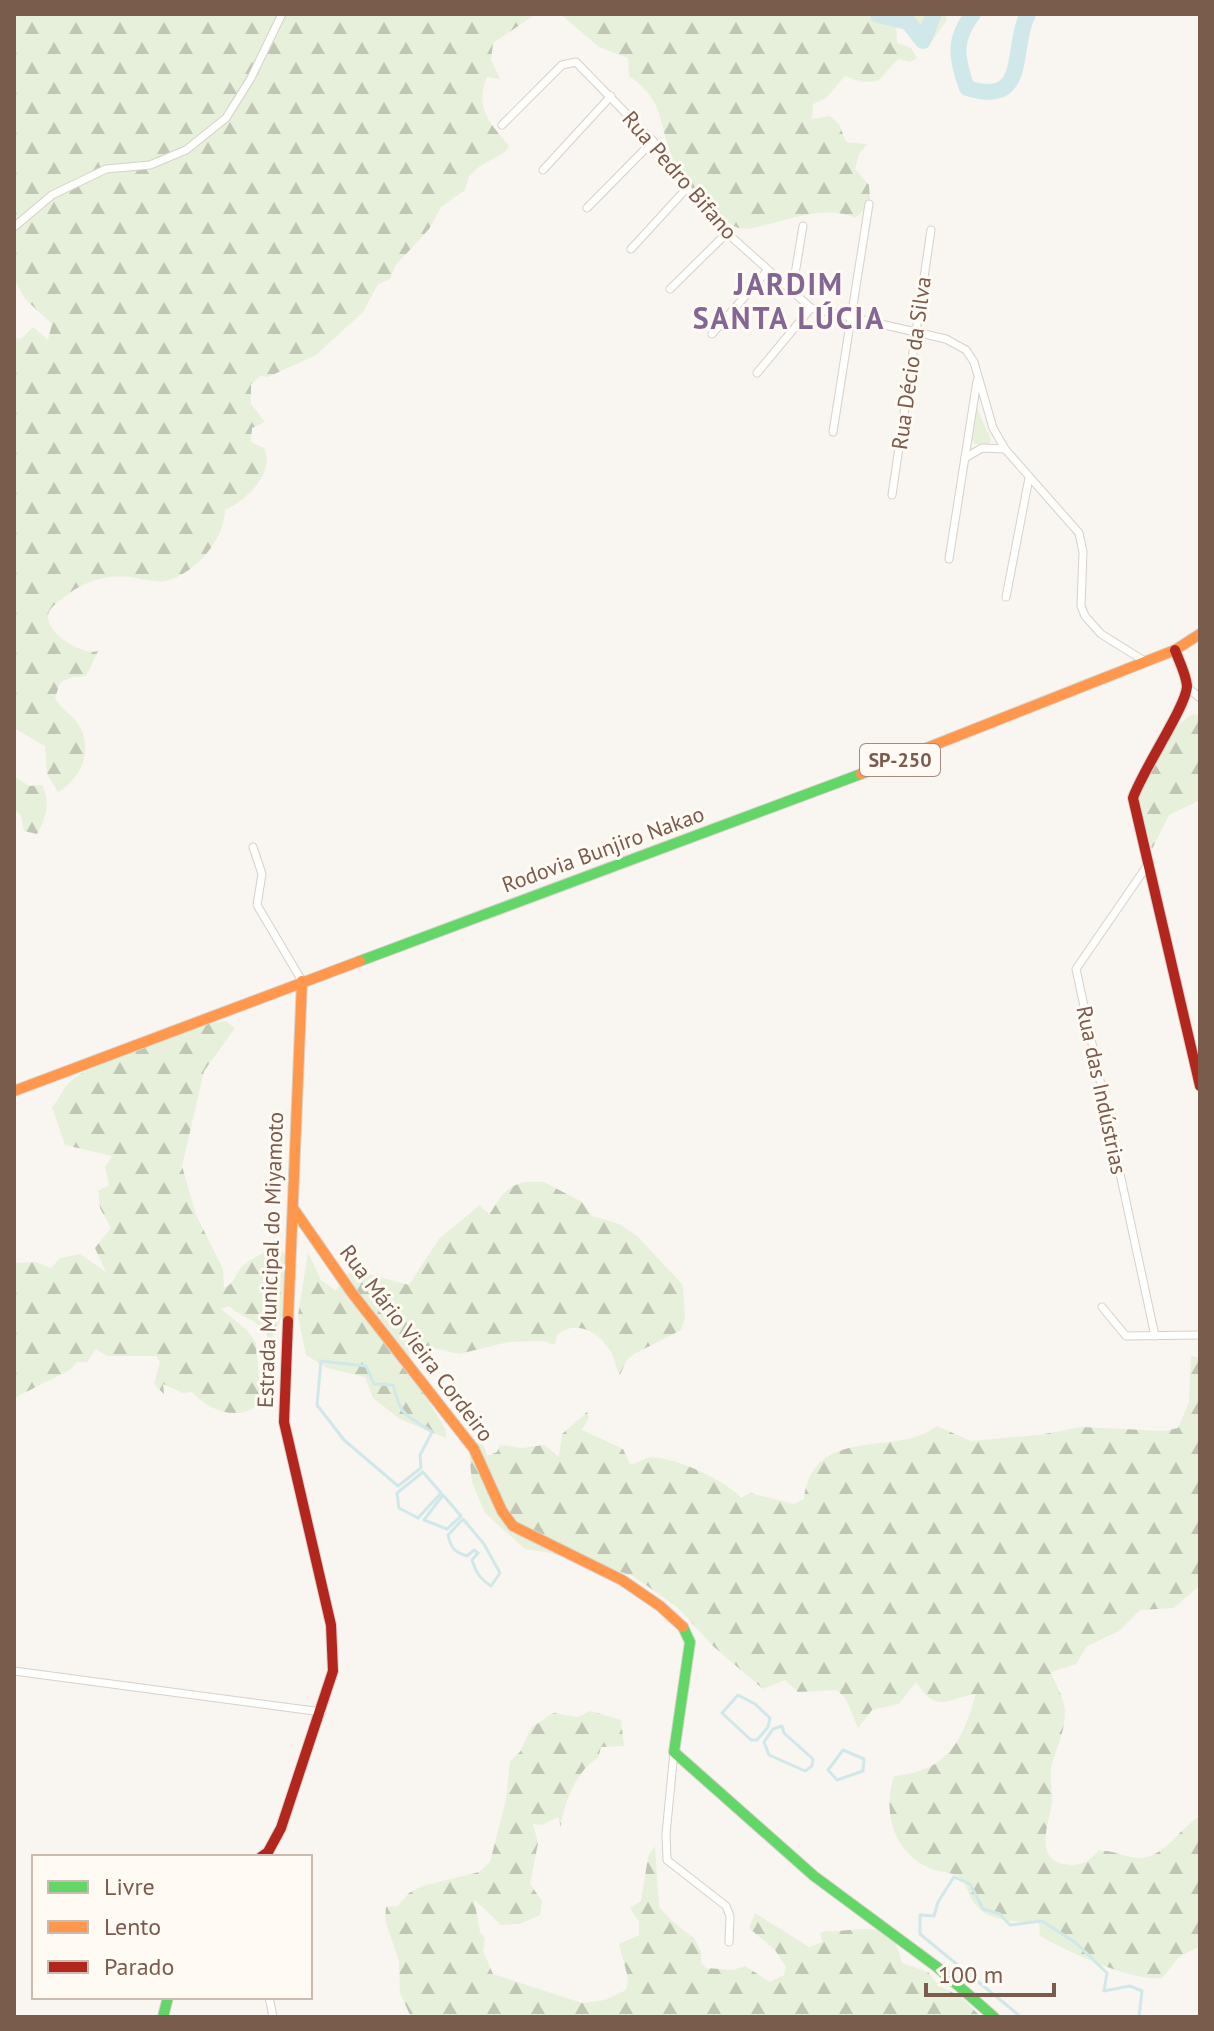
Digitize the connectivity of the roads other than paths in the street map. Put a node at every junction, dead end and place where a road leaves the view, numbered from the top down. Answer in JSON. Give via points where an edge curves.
{"nodes":[{"id":1,"x":282,"y":14,"type":"edge"},
{"id":2,"x":611,"y":96,"type":"junction"},
{"id":3,"x":502,"y":125,"type":"dead end"},
{"id":4,"x":653,"y":141,"type":"junction"},
{"id":5,"x":543,"y":170,"type":"dead end"},
{"id":6,"x":687,"y":188,"type":"junction"},
{"id":7,"x":869,"y":204,"type":"dead end"},
{"id":8,"x":587,"y":208,"type":"dead end"},
{"id":9,"x":803,"y":226,"type":"dead end"},
{"id":10,"x":14,"y":227,"type":"edge"},
{"id":11,"x":931,"y":230,"type":"dead end"},
{"id":12,"x":727,"y":233,"type":"junction"},
{"id":13,"x":631,"y":249,"type":"dead end"},
{"id":14,"x":767,"y":271,"type":"junction"},
{"id":15,"x":670,"y":289,"type":"dead end"},
{"id":16,"x":792,"y":292,"type":"junction"},
{"id":17,"x":811,"y":308,"type":"junction"},
{"id":18,"x":852,"y":318,"type":"junction"},
{"id":19,"x":917,"y":331,"type":"junction"},
{"id":20,"x":712,"y":334,"type":"dead end"},
{"id":21,"x":757,"y":373,"type":"dead end"},
{"id":22,"x":978,"y":374,"type":"junction"},
{"id":23,"x":833,"y":432,"type":"dead end"},
{"id":24,"x":1005,"y":449,"type":"junction"},
{"id":25,"x":965,"y":458,"type":"junction"},
{"id":26,"x":1029,"y":478,"type":"junction"},
{"id":27,"x":892,"y":495,"type":"dead end"},
{"id":28,"x":949,"y":559,"type":"dead end"},
{"id":29,"x":1006,"y":597,"type":"dead end"},
{"id":30,"x":1200,"y":634,"type":"edge"},
{"id":31,"x":1175,"y":650,"type":"junction"},
{"id":32,"x":1146,"y":662,"type":"junction"},
{"id":33,"x":1188,"y":688,"type":"junction"},
{"id":34,"x":1200,"y":698,"type":"edge"},
{"id":35,"x":253,"y":847,"type":"dead end"},
{"id":36,"x":1149,"y":863,"type":"junction"},
{"id":37,"x":302,"y":981,"type":"junction"},
{"id":38,"x":1200,"y":1086,"type":"edge"},
{"id":39,"x":14,"y":1091,"type":"edge"},
{"id":40,"x":293,"y":1208,"type":"junction"},
{"id":41,"x":1102,"y":1307,"type":"dead end"},
{"id":42,"x":1200,"y":1335,"type":"edge"},
{"id":43,"x":1155,"y":1336,"type":"junction"},
{"id":44,"x":14,"y":1671,"type":"edge"},
{"id":45,"x":322,"y":1712,"type":"junction"},
{"id":46,"x":674,"y":1752,"type":"junction"},
{"id":47,"x":266,"y":1855,"type":"edge"},
{"id":48,"x":729,"y":1942,"type":"dead end"},
{"id":49,"x":994,"y":2017,"type":"edge"}],
"edges":[{"from":1,"to":10,"type":"street","via":[[226,118],[186,150],[150,165],[106,169],[52,195]]},
{"from":2,"to":3,"type":"street","name":"Rua Pedro Bifano","via":[[576,62],[562,65]]},
{"from":2,"to":4,"type":"street","name":"Rua Pedro Bifano"},
{"from":2,"to":5,"type":"street"},
{"from":4,"to":6,"type":"street","name":"Rua Pedro Bifano"},
{"from":4,"to":8,"type":"street"},
{"from":6,"to":12,"type":"street","name":"Rua Pedro Bifano"},
{"from":6,"to":13,"type":"street"},
{"from":7,"to":18,"type":"street"},
{"from":9,"to":16,"type":"street"},
{"from":11,"to":19,"type":"street","name":"Rua Décio da Silva"},
{"from":12,"to":14,"type":"street","name":"Rua Pedro Bifano"},
{"from":12,"to":15,"type":"street"},
{"from":14,"to":16,"type":"street","name":"Rua Pedro Bifano"},
{"from":14,"to":20,"type":"street"},
{"from":16,"to":17,"type":"street","name":"Rua Pedro Bifano"},
{"from":17,"to":18,"type":"street","name":"Rua Pedro Bifano"},
{"from":17,"to":21,"type":"street"},
{"from":18,"to":19,"type":"street","name":"Rua Pedro Bifano"},
{"from":18,"to":23,"type":"street"},
{"from":19,"to":22,"type":"street","name":"Rua Pedro Bifano","via":[[957,344]]},
{"from":19,"to":27,"type":"street","name":"Rua Décio da Silva"},
{"from":22,"to":24,"type":"street","name":"Rua Pedro Bifano","via":[[985,408]]},
{"from":22,"to":25,"type":"street"},
{"from":24,"to":25,"type":"street","via":[[982,448]]},
{"from":24,"to":26,"type":"street","name":"Rua Pedro Bifano"},
{"from":25,"to":28,"type":"street"},
{"from":26,"to":29,"type":"street"},
{"from":26,"to":32,"type":"street","name":"Rua Pedro Bifano","via":[[1079,533],[1085,616],[1101,634]]},
{"from":30,"to":31,"type":"street","name":"Rodovia Bunjiro Nakao","number":"SP-250"},
{"from":31,"to":32,"type":"street","name":"Rodovia Bunjiro Nakao","number":"SP-250"},
{"from":31,"to":33,"type":"street"},
{"from":32,"to":37,"type":"street","name":"Rodovia Bunjiro Nakao","number":"SP-250","via":[[902,760]]},
{"from":33,"to":34,"type":"street"},
{"from":33,"to":36,"type":"street","via":[[1133,790]]},
{"from":35,"to":37,"type":"street","via":[[262,874],[257,905]]},
{"from":36,"to":38,"type":"street"},
{"from":36,"to":43,"type":"street","name":"Rua das Indústrias","via":[[1076,969]]},
{"from":37,"to":39,"type":"street","name":"Rodovia Bunjiro Nakao","number":"SP-250"},
{"from":37,"to":40,"type":"street","name":"Estrada Municipal do Miyamoto"},
{"from":40,"to":45,"type":"street","name":"Estrada Municipal do Miyamoto","via":[[284,1410],[331,1625],[333,1671]]},
{"from":40,"to":46,"type":"street","name":"Rua Mário Vieira Cordeiro","via":[[474,1449],[513,1527],[609,1571],[684,1626],[690,1642]]},
{"from":41,"to":43,"type":"street","via":[[1126,1336]]},
{"from":42,"to":43,"type":"street"},
{"from":44,"to":45,"type":"street"},
{"from":45,"to":47,"type":"street","name":"Estrada Municipal do Miyamoto","via":[[281,1828]]},
{"from":46,"to":48,"type":"street","via":[[667,1860],[726,1906],[732,1926]]},
{"from":46,"to":49,"type":"street","via":[[731,1797],[796,1861],[951,1975]]}]}
